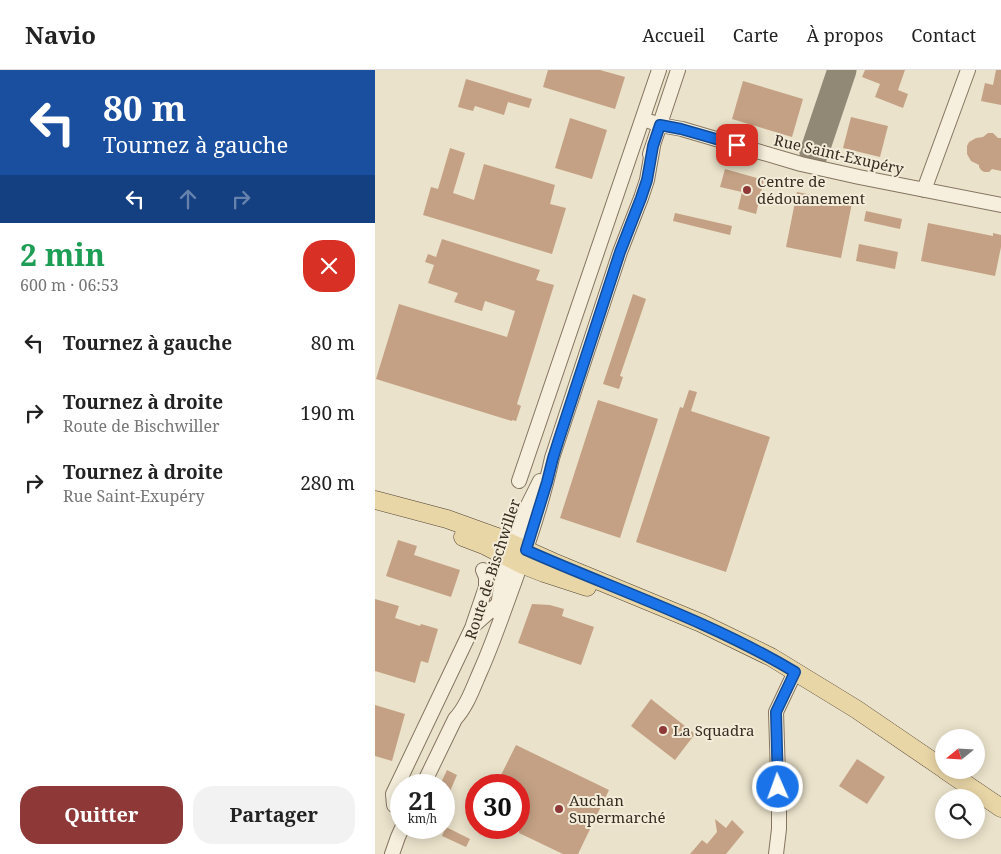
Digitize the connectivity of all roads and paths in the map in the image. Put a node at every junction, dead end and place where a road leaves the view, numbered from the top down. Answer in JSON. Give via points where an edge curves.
{"nodes":[{"id":1,"x":659,"y":70,"type":"edge"},
{"id":2,"x":679,"y":70,"type":"edge"},
{"id":3,"x":968,"y":70,"type":"edge"},
{"id":4,"x":643,"y":119,"type":"junction"},
{"id":5,"x":660,"y":125,"type":"junction"},
{"id":6,"x":924,"y":190,"type":"junction"},
{"id":7,"x":1001,"y":205,"type":"edge"},
{"id":8,"x":531,"y":447,"type":"junction"},
{"id":9,"x":553,"y":458,"type":"junction"},
{"id":10,"x":519,"y":481,"type":"dead end"},
{"id":11,"x":534,"y":494,"type":"junction"},
{"id":12,"x":383,"y":502,"type":"edge"},
{"id":13,"x":518,"y":554,"type":"junction"},
{"id":14,"x":483,"y":570,"type":"dead end"},
{"id":15,"x":498,"y":604,"type":"junction"},
{"id":16,"x":473,"y":626,"type":"junction"},
{"id":17,"x":795,"y":672,"type":"junction"},
{"id":18,"x":455,"y":719,"type":"junction"},
{"id":19,"x":935,"y":762,"type":"edge"},
{"id":20,"x":403,"y":774,"type":"edge"},
{"id":21,"x":428,"y":774,"type":"edge"},
{"id":22,"x":959,"y":779,"type":"edge"},
{"id":23,"x":1001,"y":808,"type":"edge"},
{"id":24,"x":395,"y":839,"type":"edge"},
{"id":25,"x":397,"y":839,"type":"edge"},
{"id":26,"x":386,"y":854,"type":"edge"},
{"id":27,"x":392,"y":854,"type":"edge"},
{"id":28,"x":777,"y":854,"type":"edge"}],
"edges":[{"from":1,"to":4,"type":"street"},
{"from":2,"to":5,"type":"street","name":"Route de Bischwiller"},
{"from":3,"to":6,"type":"street"},
{"from":4,"to":5,"type":"street","name":"Rue Saint-Exupéry"},
{"from":4,"to":8,"type":"street"},
{"from":5,"to":6,"type":"street","name":"Rue Saint-Exupéry","via":[[801,164]]},
{"from":5,"to":9,"type":"street","name":"Route de Bischwiller","via":[[638,209],[620,252]]},
{"from":6,"to":7,"type":"street","name":"Rue Saint-Exupéry"},
{"from":8,"to":10,"type":"street"},
{"from":8,"to":11,"type":"street"},
{"from":9,"to":11,"type":"street","name":"Route de Bischwiller"},
{"from":9,"to":13,"type":"street","name":"Route de Bischwiller","via":[[547,482]]},
{"from":11,"to":13,"type":"street","name":"Route de Bischwiller","via":[[528,505]]},
{"from":12,"to":13,"type":"main road","via":[[409,511],[449,532]]},
{"from":13,"to":15,"type":"street","name":"Route de Bischwiller","via":[[503,581]]},
{"from":13,"to":17,"type":"main road","via":[[662,606]]},
{"from":13,"to":18,"type":"street","name":"Route de Bischwiller","via":[[501,622]]},
{"from":14,"to":16,"type":"street","name":"Route de Bischwiller","via":[[486,587]]},
{"from":15,"to":16,"type":"street"},
{"from":15,"to":18,"type":"street","name":"Route de Bischwiller","via":[[489,638],[455,712]]},
{"from":16,"to":20,"type":"street","name":"Route de Bischwiller"},
{"from":17,"to":19,"type":"main road"},
{"from":17,"to":28,"type":"street","via":[[776,712]]},
{"from":18,"to":21,"type":"street","name":"Route de Bischwiller"},
{"from":22,"to":23,"type":"main road"},
{"from":24,"to":26,"type":"street"},
{"from":25,"to":27,"type":"street"}]}
